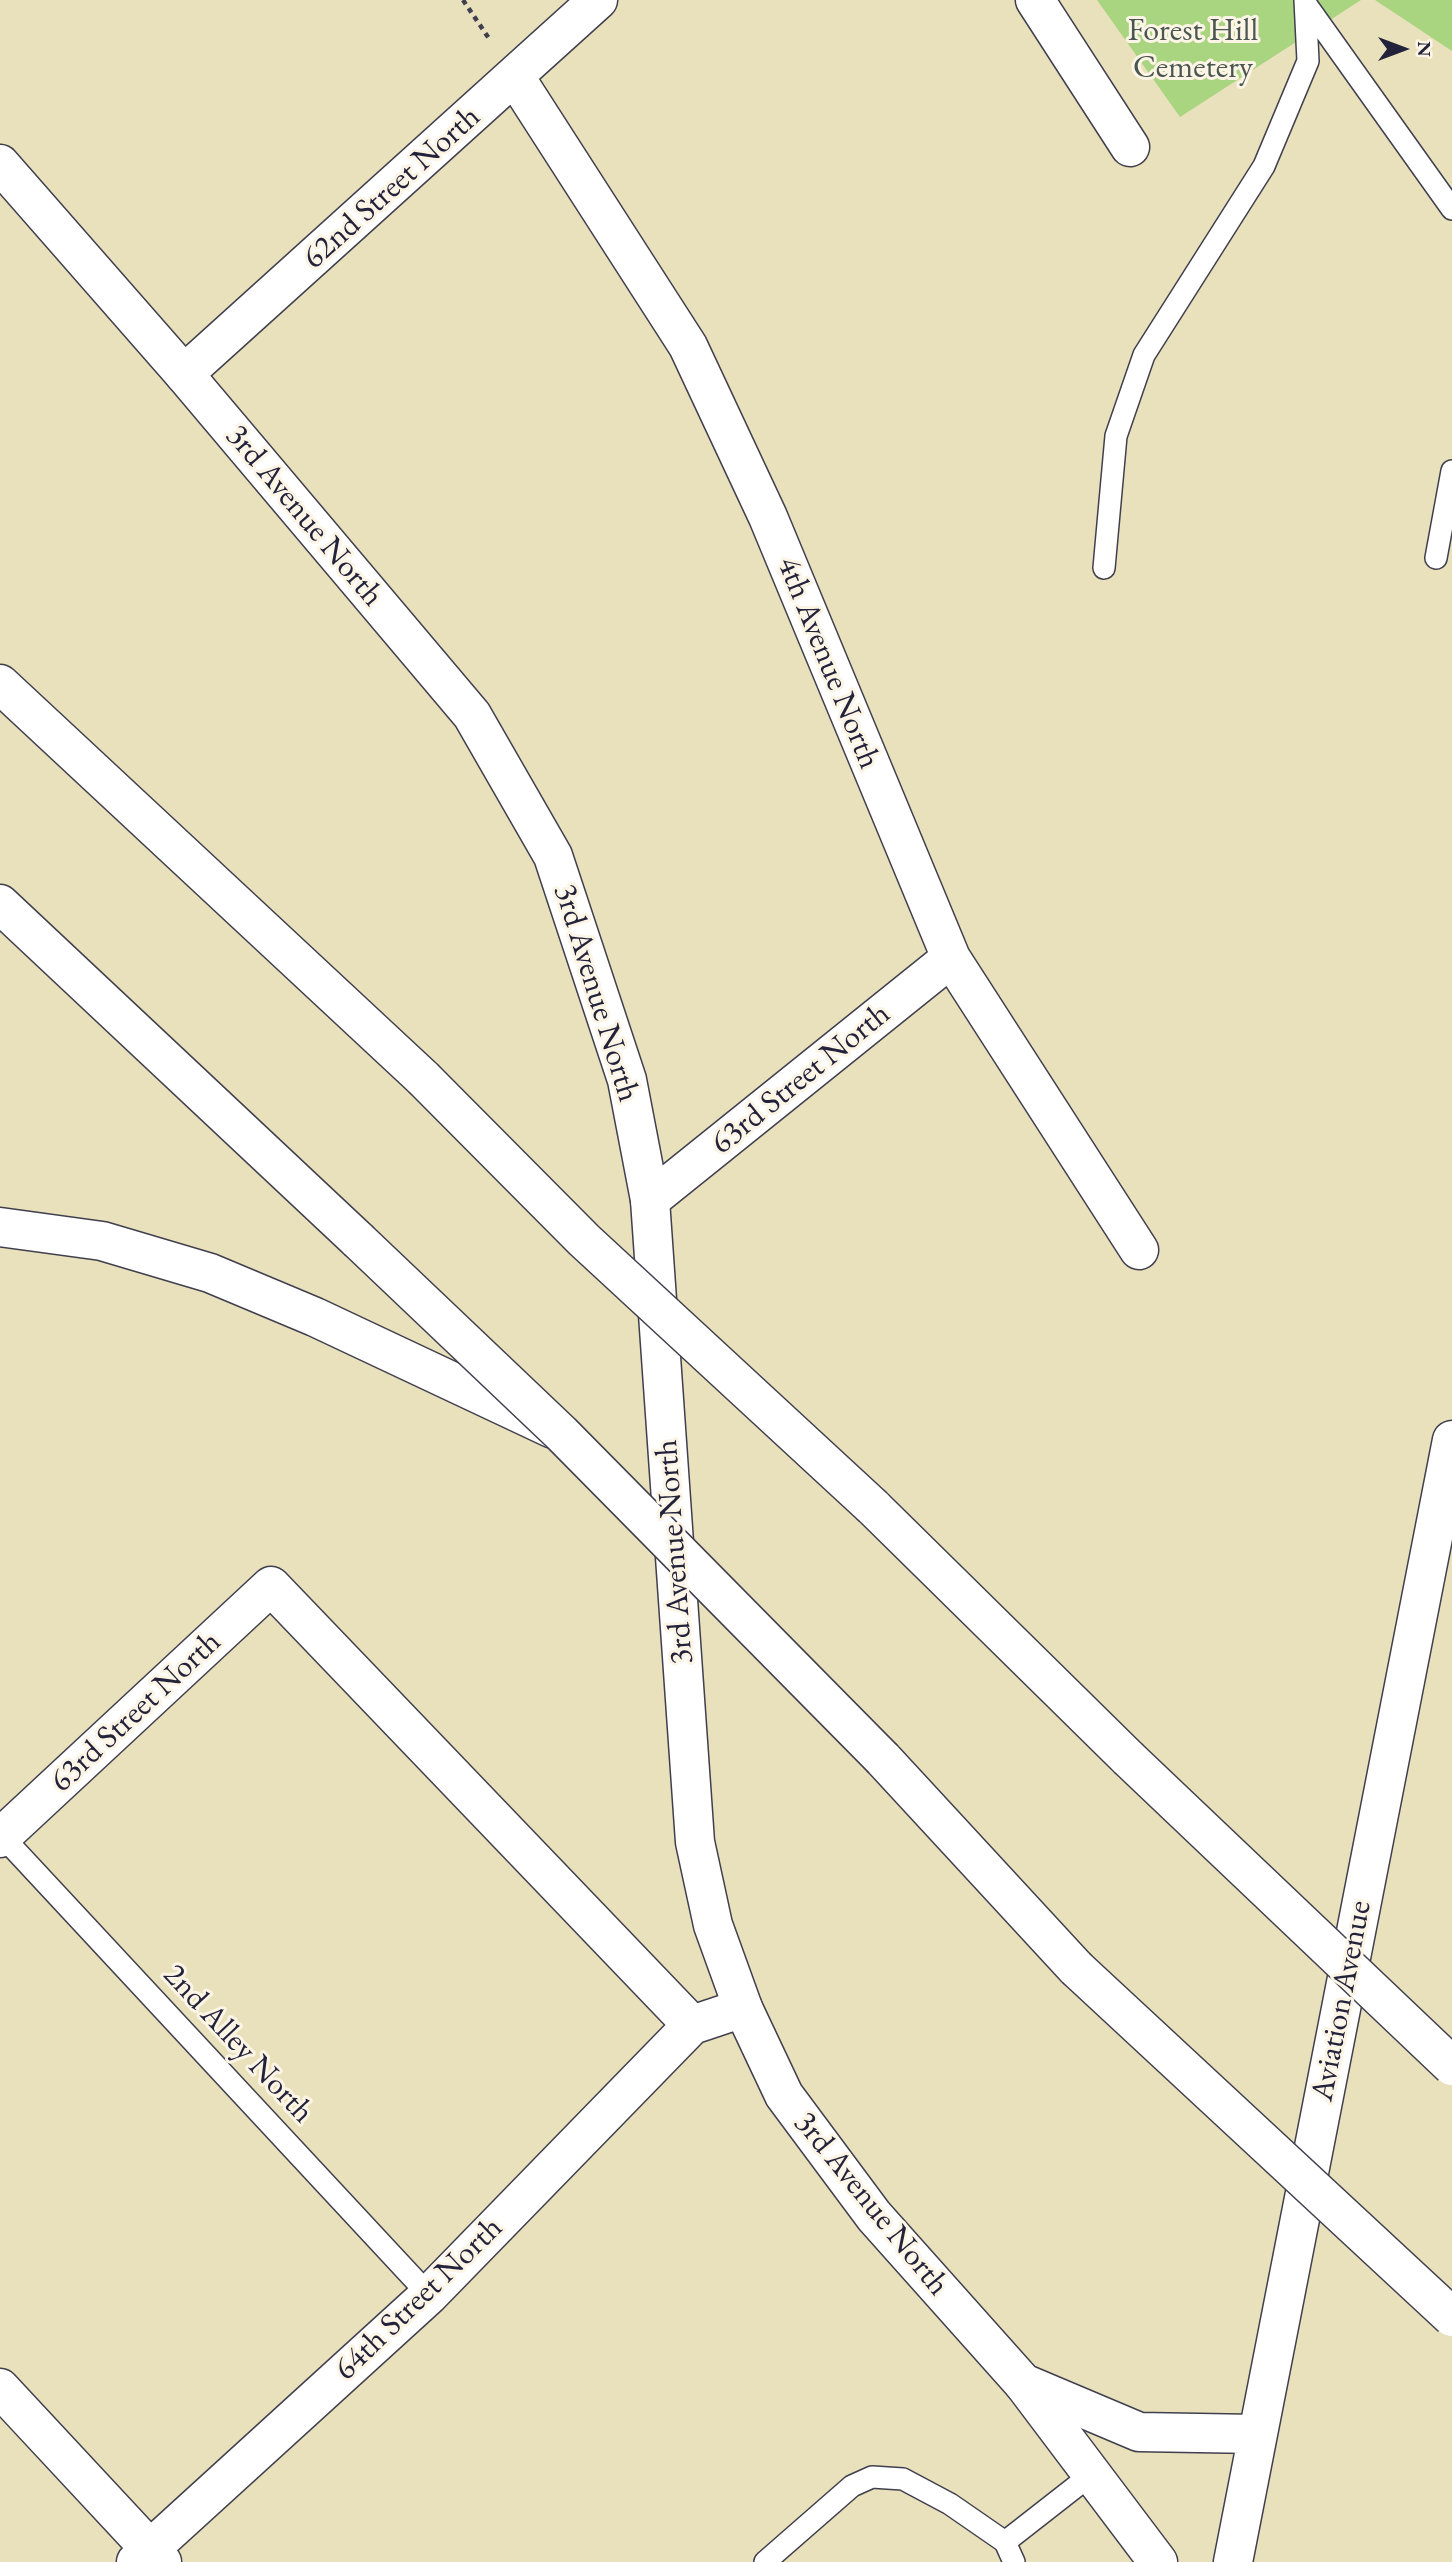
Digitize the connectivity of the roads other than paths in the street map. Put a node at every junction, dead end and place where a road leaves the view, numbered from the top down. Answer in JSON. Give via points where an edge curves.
{"nodes":[{"id":1,"x":598,"y":0,"type":"edge"},
{"id":2,"x":1035,"y":0,"type":"edge"},
{"id":3,"x":1306,"y":3,"type":"edge"},
{"id":4,"x":515,"y":77,"type":"junction"},
{"id":5,"x":1130,"y":147,"type":"dead end"},
{"id":6,"x":0,"y":164,"type":"edge"},
{"id":7,"x":1452,"y":209,"type":"edge"},
{"id":8,"x":184,"y":374,"type":"junction"},
{"id":9,"x":1452,"y":471,"type":"edge"},
{"id":10,"x":1436,"y":558,"type":"dead end"},
{"id":11,"x":1104,"y":568,"type":"dead end"},
{"id":12,"x":0,"y":684,"type":"edge"},
{"id":13,"x":0,"y":904,"type":"edge"},
{"id":14,"x":951,"y":958,"type":"junction"},
{"id":15,"x":650,"y":1200,"type":"junction"},
{"id":16,"x":0,"y":1227,"type":"edge"},
{"id":17,"x":1139,"y":1250,"type":"dead end"},
{"id":18,"x":561,"y":1433,"type":"junction"},
{"id":19,"x":1452,"y":1440,"type":"edge"},
{"id":20,"x":1,"y":1837,"type":"edge"},
{"id":21,"x":743,"y":2008,"type":"junction"},
{"id":22,"x":692,"y":2025,"type":"junction"},
{"id":23,"x":1452,"y":2066,"type":"edge"},
{"id":24,"x":429,"y":2295,"type":"junction"},
{"id":25,"x":1452,"y":2317,"type":"edge"},
{"id":26,"x":1023,"y":2383,"type":"junction"},
{"id":27,"x":0,"y":2388,"type":"edge"},
{"id":28,"x":1257,"y":2434,"type":"junction"},
{"id":29,"x":1091,"y":2474,"type":"junction"},
{"id":30,"x":1005,"y":2542,"type":"junction"},
{"id":31,"x":149,"y":2558,"type":"edge"},
{"id":32,"x":765,"y":2562,"type":"edge"},
{"id":33,"x":1014,"y":2562,"type":"edge"},
{"id":34,"x":1158,"y":2562,"type":"edge"},
{"id":35,"x":1233,"y":2562,"type":"edge"}],
"edges":[{"from":1,"to":4,"type":"main road","name":"62nd Street North"},
{"from":2,"to":5,"type":"main road"},
{"from":3,"to":7,"type":"lane"},
{"from":3,"to":11,"type":"lane","via":[[1308,61],[1264,166],[1144,355],[1116,436]]},
{"from":4,"to":8,"type":"main road","name":"62nd Street North"},
{"from":4,"to":14,"type":"main road","name":"4th Avenue North","via":[[688,346],[768,517]]},
{"from":6,"to":8,"type":"main road","name":"3rd Avenue North"},
{"from":8,"to":15,"type":"main road","name":"3rd Avenue North","via":[[472,715],[553,856],[627,1080]]},
{"from":9,"to":10,"type":"lane"},
{"from":12,"to":23,"type":"main road","bridge":true,"via":[[423,1078],[584,1240],[873,1507]]},
{"from":13,"to":18,"type":"main road","bridge":true},
{"from":14,"to":15,"type":"main road","name":"63rd Street North"},
{"from":14,"to":17,"type":"main road","name":"4th Avenue North"},
{"from":15,"to":21,"type":"main road","name":"3rd Avenue North","via":[[695,1842],[713,1925]]},
{"from":16,"to":18,"type":"main road","via":[[102,1241],[158,1255],[261,1293]]},
{"from":18,"to":25,"type":"main road","bridge":true,"via":[[883,1759],[1076,1968]]},
{"from":19,"to":28,"type":"main road","name":"Aviation Avenue"},
{"from":20,"to":22,"type":"main road","name":"63rd Street North","via":[[271,1586]]},
{"from":20,"to":24,"type":"lane","name":"2nd Alley North"},
{"from":21,"to":22,"type":"main road"},
{"from":21,"to":26,"type":"main road","name":"3rd Avenue North","via":[[784,2095],[824,2152],[874,2216]]},
{"from":22,"to":24,"type":"main road","name":"64th Street North"},
{"from":24,"to":31,"type":"main road","name":"64th Street North"},
{"from":26,"to":28,"type":"main road","name":"3rd Avenue North","via":[[1139,2432]]},
{"from":26,"to":29,"type":"main road","name":"3rd Avenue North"},
{"from":27,"to":31,"type":"main road"},
{"from":28,"to":35,"type":"main road","name":"Aviation Avenue"},
{"from":29,"to":30,"type":"lane"},
{"from":29,"to":34,"type":"main road","name":"3rd Avenue North"},
{"from":30,"to":32,"type":"lane","via":[[903,2479],[873,2477],[852,2486]]},
{"from":30,"to":33,"type":"lane"}]}
